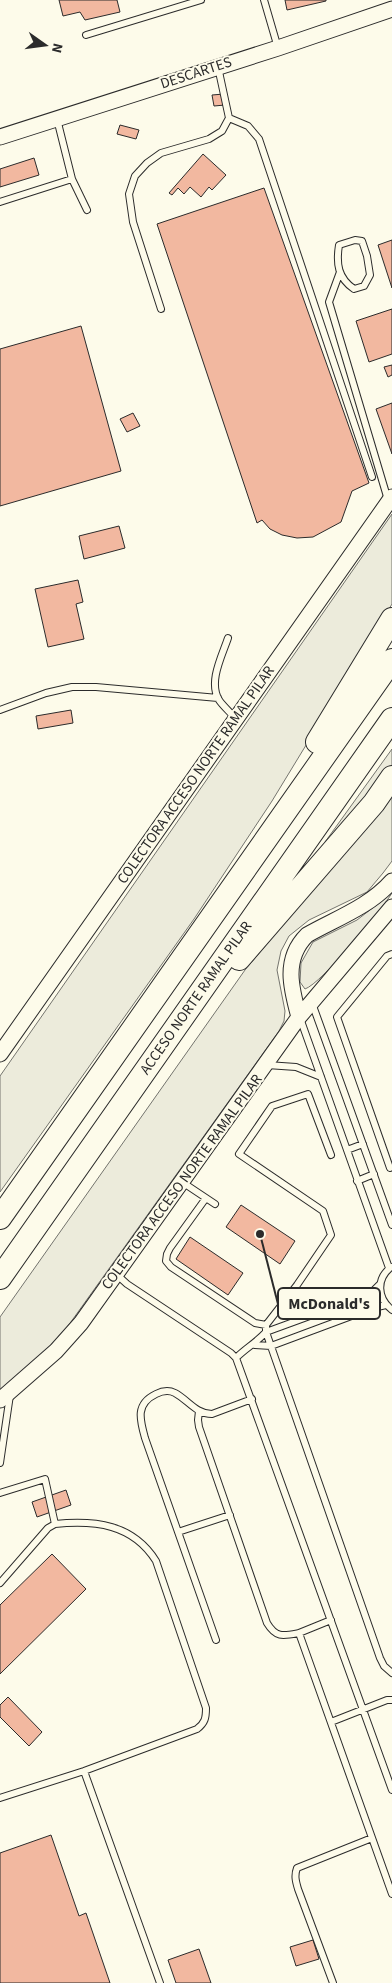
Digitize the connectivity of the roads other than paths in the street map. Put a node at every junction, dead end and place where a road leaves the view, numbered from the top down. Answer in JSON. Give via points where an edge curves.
{"nodes":[{"id":1,"x":202,"y":0,"type":"edge"},
{"id":2,"x":264,"y":0,"type":"edge"},
{"id":3,"x":392,"y":9,"type":"edge"},
{"id":4,"x":86,"y":34,"type":"dead end"},
{"id":5,"x":278,"y":48,"type":"junction"},
{"id":6,"x":218,"y":66,"type":"junction"},
{"id":7,"x":57,"y":118,"type":"junction"},
{"id":8,"x":229,"y":118,"type":"junction"},
{"id":9,"x":0,"y":137,"type":"edge"},
{"id":10,"x":72,"y":179,"type":"junction"},
{"id":11,"x":0,"y":202,"type":"edge"},
{"id":12,"x":87,"y":210,"type":"dead end"},
{"id":13,"x":340,"y":272,"type":"junction"},
{"id":14,"x":161,"y":309,"type":"dead end"},
{"id":15,"x":372,"y":477,"type":"dead end"},
{"id":16,"x":390,"y":499,"type":"edge"},
{"id":17,"x":392,"y":619,"type":"edge"},
{"id":18,"x":228,"y":638,"type":"dead end"},
{"id":19,"x":392,"y":660,"type":"edge"},
{"id":20,"x":218,"y":698,"type":"junction"},
{"id":21,"x":0,"y":710,"type":"edge"},
{"id":22,"x":235,"y":719,"type":"junction"},
{"id":23,"x":392,"y":719,"type":"edge"},
{"id":24,"x":392,"y":777,"type":"edge"},
{"id":25,"x":392,"y":784,"type":"edge"},
{"id":26,"x":374,"y":803,"type":"junction"},
{"id":27,"x":255,"y":856,"type":"junction"},
{"id":28,"x":392,"y":881,"type":"edge"},
{"id":29,"x":392,"y":907,"type":"edge"},
{"id":30,"x":392,"y":954,"type":"edge"},
{"id":31,"x":312,"y":1002,"type":"junction"},
{"id":32,"x":299,"y":1017,"type":"junction"},
{"id":33,"x":0,"y":1054,"type":"edge"},
{"id":34,"x":157,"y":1054,"type":"junction"},
{"id":35,"x":266,"y":1065,"type":"junction"},
{"id":36,"x":321,"y":1077,"type":"junction"},
{"id":37,"x":363,"y":1144,"type":"junction"},
{"id":38,"x":347,"y":1150,"type":"junction"},
{"id":39,"x":331,"y":1155,"type":"dead end"},
{"id":40,"x":390,"y":1168,"type":"dead end"},
{"id":41,"x":374,"y":1174,"type":"junction"},
{"id":42,"x":357,"y":1181,"type":"junction"},
{"id":43,"x":182,"y":1182,"type":"junction"},
{"id":44,"x":206,"y":1198,"type":"junction"},
{"id":45,"x":214,"y":1204,"type":"dead end"},
{"id":46,"x":0,"y":1218,"type":"edge"},
{"id":47,"x":392,"y":1225,"type":"edge"},
{"id":48,"x":390,"y":1268,"type":"edge"},
{"id":49,"x":116,"y":1274,"type":"junction"},
{"id":50,"x":0,"y":1278,"type":"edge"},
{"id":51,"x":380,"y":1284,"type":"junction"},
{"id":52,"x":386,"y":1305,"type":"junction"},
{"id":53,"x":392,"y":1310,"type":"edge"},
{"id":54,"x":266,"y":1329,"type":"junction"},
{"id":55,"x":255,"y":1345,"type":"junction"},
{"id":56,"x":271,"y":1346,"type":"junction"},
{"id":57,"x":236,"y":1358,"type":"junction"},
{"id":58,"x":5,"y":1395,"type":"edge"},
{"id":59,"x":252,"y":1399,"type":"junction"},
{"id":60,"x":199,"y":1411,"type":"junction"},
{"id":61,"x":0,"y":1463,"type":"edge"},
{"id":62,"x":0,"y":1493,"type":"edge"},
{"id":63,"x":230,"y":1515,"type":"junction"},
{"id":64,"x":55,"y":1524,"type":"junction"},
{"id":65,"x":178,"y":1532,"type":"junction"},
{"id":66,"x":0,"y":1583,"type":"edge"},
{"id":67,"x":331,"y":1620,"type":"junction"},
{"id":68,"x":299,"y":1633,"type":"junction"},
{"id":69,"x":216,"y":1640,"type":"dead end"},
{"id":70,"x":392,"y":1673,"type":"edge"},
{"id":71,"x":390,"y":1698,"type":"edge"},
{"id":72,"x":363,"y":1709,"type":"junction"},
{"id":73,"x":331,"y":1722,"type":"junction"},
{"id":74,"x":84,"y":1771,"type":"junction"},
{"id":75,"x":392,"y":1790,"type":"edge"},
{"id":76,"x":0,"y":1798,"type":"edge"},
{"id":77,"x":372,"y":1838,"type":"junction"},
{"id":78,"x":392,"y":1894,"type":"edge"},
{"id":79,"x":160,"y":1983,"type":"edge"},
{"id":80,"x":333,"y":1983,"type":"edge"}],
"edges":[{"from":1,"to":4,"type":"lane"},
{"from":2,"to":5,"type":"lane"},
{"from":3,"to":5,"type":"street","name":"DESCARTES"},
{"from":5,"to":6,"type":"street","name":"DESCARTES"},
{"from":6,"to":7,"type":"street","name":"DESCARTES"},
{"from":6,"to":8,"type":"lane"},
{"from":7,"to":9,"type":"street","name":"DESCARTES"},
{"from":7,"to":10,"type":"lane"},
{"from":8,"to":14,"type":"lane","via":[[222,130],[209,139],[161,154],[147,163],[135,176],[128,194],[133,222]]},
{"from":8,"to":15,"type":"lane","via":[[248,126],[259,139]]},
{"from":10,"to":11,"type":"lane"},
{"from":10,"to":12,"type":"lane"},
{"from":13,"to":13,"type":"lane","via":[[344,282],[354,289],[364,286],[370,275],[362,241],[339,245]]},
{"from":13,"to":16,"type":"lane","via":[[329,302]]},
{"from":16,"to":22,"type":"street","name":"COLECTORA ACCESO NORTE RAMAL PILAR"},
{"from":17,"to":27,"type":"highway","via":[[306,762]]},
{"from":18,"to":20,"type":"lane","via":[[216,671]]},
{"from":19,"to":27,"type":"highway"},
{"from":20,"to":21,"type":"lane","via":[[72,687]]},
{"from":20,"to":22,"type":"lane"},
{"from":22,"to":33,"type":"street","name":"COLECTORA ACCESO NORTE RAMAL PILAR"},
{"from":23,"to":34,"type":"highway","name":"ACCESO NORTE RAMAL PILAR"},
{"from":24,"to":26,"type":"highway"},
{"from":25,"to":26,"type":"street"},
{"from":26,"to":34,"type":"highway"},
{"from":27,"to":46,"type":"highway"},
{"from":28,"to":32,"type":"street","via":[[364,906],[307,934],[301,941],[293,957],[290,978]]},
{"from":29,"to":31,"type":"street","name":"COLECTORA ACCESO NORTE RAMAL PILAR"},
{"from":30,"to":40,"type":"lane","via":[[337,1017]]},
{"from":31,"to":32,"type":"street","name":"COLECTORA ACCESO NORTE RAMAL PILAR"},
{"from":31,"to":37,"type":"lane"},
{"from":32,"to":35,"type":"street","name":"COLECTORA ACCESO NORTE RAMAL PILAR"},
{"from":32,"to":36,"type":"lane"},
{"from":34,"to":50,"type":"highway","name":"ACCESO NORTE RAMAL PILAR"},
{"from":35,"to":36,"type":"lane","via":[[296,1067]]},
{"from":35,"to":43,"type":"street","name":"COLECTORA ACCESO NORTE RAMAL PILAR"},
{"from":36,"to":38,"type":"lane"},
{"from":37,"to":38,"type":"lane"},
{"from":37,"to":41,"type":"lane"},
{"from":38,"to":42,"type":"lane"},
{"from":39,"to":54,"type":"lane","via":[[308,1094],[272,1106],[239,1154],[323,1211],[331,1235]]},
{"from":41,"to":42,"type":"lane"},
{"from":41,"to":47,"type":"lane"},
{"from":42,"to":48,"type":"lane"},
{"from":43,"to":44,"type":"lane"},
{"from":43,"to":49,"type":"street","name":"COLECTORA ACCESO NORTE RAMAL PILAR"},
{"from":44,"to":45,"type":"lane"},
{"from":44,"to":54,"type":"lane","via":[[170,1248],[166,1262]]},
{"from":48,"to":51,"type":"lane"},
{"from":49,"to":57,"type":"lane"},
{"from":49,"to":58,"type":"street","name":"COLECTORA ACCESO NORTE RAMAL PILAR","via":[[68,1339]]},
{"from":51,"to":52,"type":"lane"},
{"from":51,"to":54,"type":"lane","via":[[370,1294]]},
{"from":52,"to":53,"type":"lane"},
{"from":52,"to":56,"type":"lane"},
{"from":54,"to":55,"type":"lane"},
{"from":54,"to":56,"type":"lane"},
{"from":55,"to":56,"type":"lane"},
{"from":55,"to":57,"type":"lane"},
{"from":56,"to":70,"type":"lane","via":[[380,1658]]},
{"from":57,"to":59,"type":"lane"},
{"from":58,"to":61,"type":"lane"},
{"from":59,"to":60,"type":"lane","via":[[212,1414]]},
{"from":59,"to":67,"type":"lane"},
{"from":60,"to":63,"type":"lane","via":[[199,1427]]},
{"from":60,"to":65,"type":"lane","via":[[169,1391],[161,1391],[148,1398],[141,1408],[145,1438]]},
{"from":62,"to":64,"type":"lane","via":[[44,1479]]},
{"from":63,"to":65,"type":"lane"},
{"from":63,"to":68,"type":"lane","via":[[270,1629],[284,1636]]},
{"from":64,"to":66,"type":"lane"},
{"from":64,"to":74,"type":"lane","via":[[78,1521],[104,1524],[130,1535],[149,1550],[156,1561],[206,1708],[203,1725],[197,1729]]},
{"from":65,"to":69,"type":"lane"},
{"from":67,"to":68,"type":"lane"},
{"from":67,"to":72,"type":"lane"},
{"from":68,"to":73,"type":"lane"},
{"from":71,"to":72,"type":"lane"},
{"from":72,"to":73,"type":"lane"},
{"from":72,"to":75,"type":"lane"},
{"from":73,"to":77,"type":"lane"},
{"from":74,"to":76,"type":"lane"},
{"from":74,"to":79,"type":"lane"},
{"from":77,"to":78,"type":"lane"},
{"from":77,"to":80,"type":"lane","via":[[297,1868],[295,1872],[298,1889]]}]}
